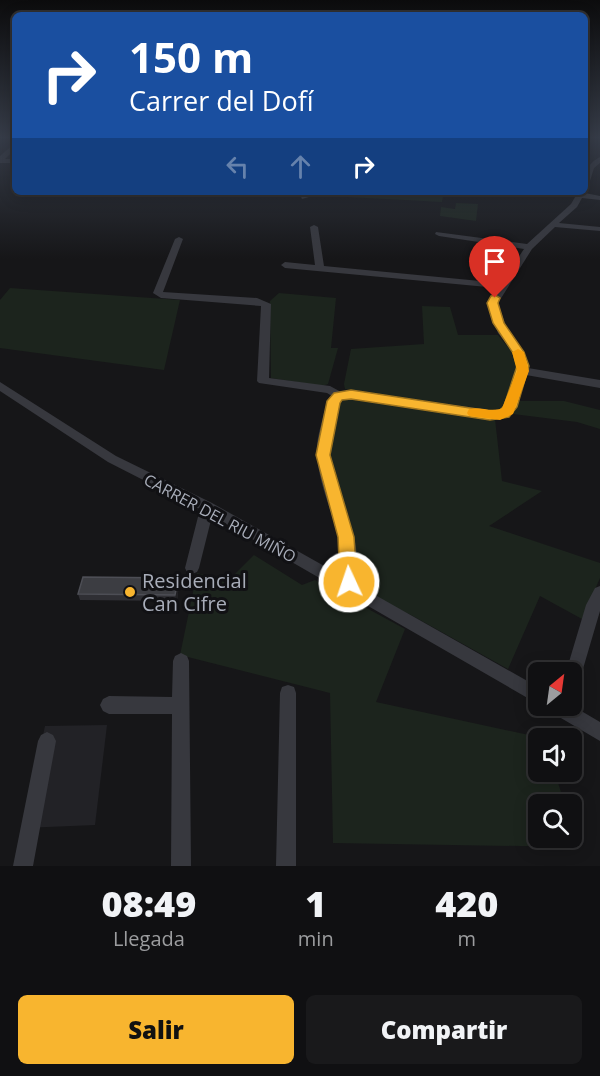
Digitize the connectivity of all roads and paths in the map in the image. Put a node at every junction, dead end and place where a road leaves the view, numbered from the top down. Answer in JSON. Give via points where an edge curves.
{"nodes":[{"id":1,"x":580,"y":195,"type":"edge"},
{"id":2,"x":554,"y":225,"type":"junction"},
{"id":3,"x":314,"y":227,"type":"dead end"},
{"id":4,"x":600,"y":229,"type":"edge"},
{"id":5,"x":439,"y":234,"type":"dead end"},
{"id":6,"x":179,"y":239,"type":"dead end"},
{"id":7,"x":529,"y":247,"type":"junction"},
{"id":8,"x":285,"y":265,"type":"dead end"},
{"id":9,"x":320,"y":268,"type":"junction"},
{"id":10,"x":503,"y":286,"type":"junction"},
{"id":11,"x":523,"y":371,"type":"junction"},
{"id":12,"x":600,"y":384,"type":"edge"},
{"id":13,"x":1,"y":390,"type":"edge"},
{"id":14,"x":339,"y":396,"type":"junction"},
{"id":15,"x":207,"y":507,"type":"junction"},
{"id":16,"x":192,"y":568,"type":"dead end"},
{"id":17,"x":345,"y":587,"type":"junction"},
{"id":18,"x":600,"y":593,"type":"edge"},
{"id":19,"x":181,"y":661,"type":"dead end"},
{"id":20,"x":577,"y":662,"type":"edge"},
{"id":21,"x":528,"y":690,"type":"edge"},
{"id":22,"x":288,"y":693,"type":"dead end"},
{"id":23,"x":109,"y":705,"type":"dead end"},
{"id":24,"x":181,"y":706,"type":"junction"},
{"id":25,"x":575,"y":716,"type":"edge"},
{"id":26,"x":600,"y":732,"type":"edge"},
{"id":27,"x":46,"y":741,"type":"dead end"},
{"id":28,"x":23,"y":866,"type":"edge"},
{"id":29,"x":180,"y":866,"type":"edge"},
{"id":30,"x":286,"y":866,"type":"edge"}],
"edges":[{"from":1,"to":2,"type":"street"},
{"from":2,"to":4,"type":"street"},
{"from":2,"to":7,"type":"street"},
{"from":3,"to":9,"type":"street"},
{"from":5,"to":7,"type":"street"},
{"from":6,"to":14,"type":"street","via":[[158,293],[266,304],[263,381],[330,390]]},
{"from":7,"to":10,"type":"street"},
{"from":8,"to":9,"type":"street"},
{"from":9,"to":10,"type":"street"},
{"from":10,"to":11,"type":"street","via":[[493,303],[494,310],[503,333],[518,352]]},
{"from":11,"to":12,"type":"street"},
{"from":11,"to":14,"type":"street","via":[[510,407],[500,415]]},
{"from":13,"to":15,"type":"street","name":"CARRER DEL RIU MIÑO","via":[[112,459]]},
{"from":14,"to":17,"type":"street","via":[[333,401],[323,455],[346,537],[349,582]]},
{"from":15,"to":16,"type":"street"},
{"from":15,"to":17,"type":"street","name":"CARRER DEL RIU MIÑO"},
{"from":17,"to":21,"type":"street","name":"CARRER DEL RIU MIÑO"},
{"from":18,"to":20,"type":"street"},
{"from":19,"to":24,"type":"street"},
{"from":22,"to":30,"type":"street"},
{"from":23,"to":24,"type":"street"},
{"from":24,"to":29,"type":"street"},
{"from":25,"to":26,"type":"street"},
{"from":27,"to":28,"type":"street"}]}
